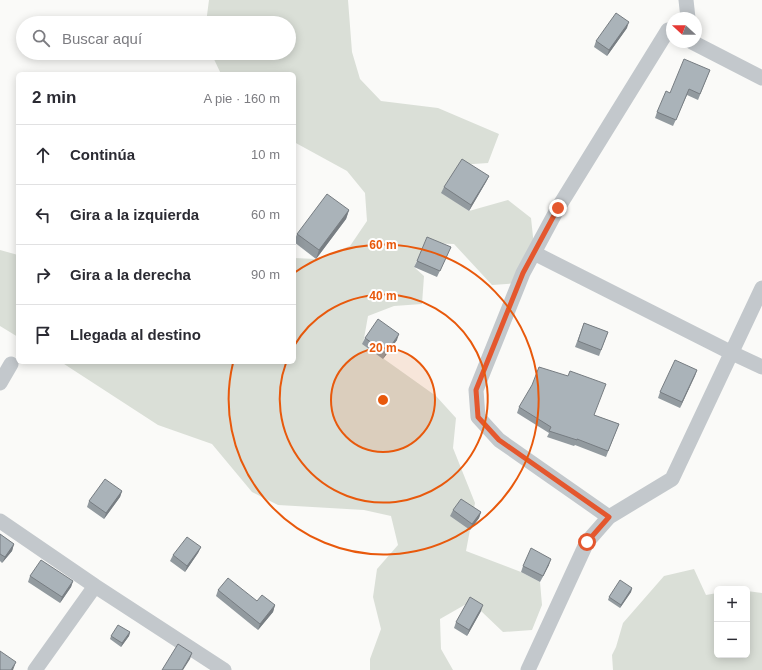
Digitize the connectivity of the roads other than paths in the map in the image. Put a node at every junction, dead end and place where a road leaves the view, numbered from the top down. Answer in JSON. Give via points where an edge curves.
{"nodes":[{"id":1,"x":686,"y":0,"type":"edge"},
{"id":2,"x":687,"y":12,"type":"edge"},
{"id":3,"x":666,"y":33,"type":"edge"},
{"id":4,"x":702,"y":47,"type":"edge"},
{"id":5,"x":762,"y":78,"type":"edge"},
{"id":6,"x":534,"y":253,"type":"junction"},
{"id":7,"x":762,"y":288,"type":"edge"},
{"id":8,"x":732,"y":353,"type":"junction"},
{"id":9,"x":11,"y":364,"type":"dead end"},
{"id":10,"x":762,"y":367,"type":"edge"},
{"id":11,"x":0,"y":383,"type":"edge"},
{"id":12,"x":609,"y":517,"type":"junction"},
{"id":13,"x":0,"y":522,"type":"edge"},
{"id":14,"x":95,"y":586,"type":"junction"},
{"id":15,"x":35,"y":670,"type":"edge"},
{"id":16,"x":224,"y":670,"type":"edge"},
{"id":17,"x":528,"y":670,"type":"edge"}],
"edges":[{"from":1,"to":2,"type":"street"},
{"from":3,"to":6,"type":"street","via":[[558,208]]},
{"from":4,"to":5,"type":"street"},
{"from":6,"to":8,"type":"street"},
{"from":6,"to":12,"type":"street","via":[[523,273],[476,390],[478,417],[499,440]]},
{"from":7,"to":8,"type":"street"},
{"from":8,"to":10,"type":"street"},
{"from":8,"to":12,"type":"street","via":[[672,479]]},
{"from":9,"to":11,"type":"street"},
{"from":12,"to":17,"type":"street","via":[[587,542]]},
{"from":13,"to":14,"type":"street"},
{"from":14,"to":15,"type":"street"},
{"from":14,"to":16,"type":"street"}]}
